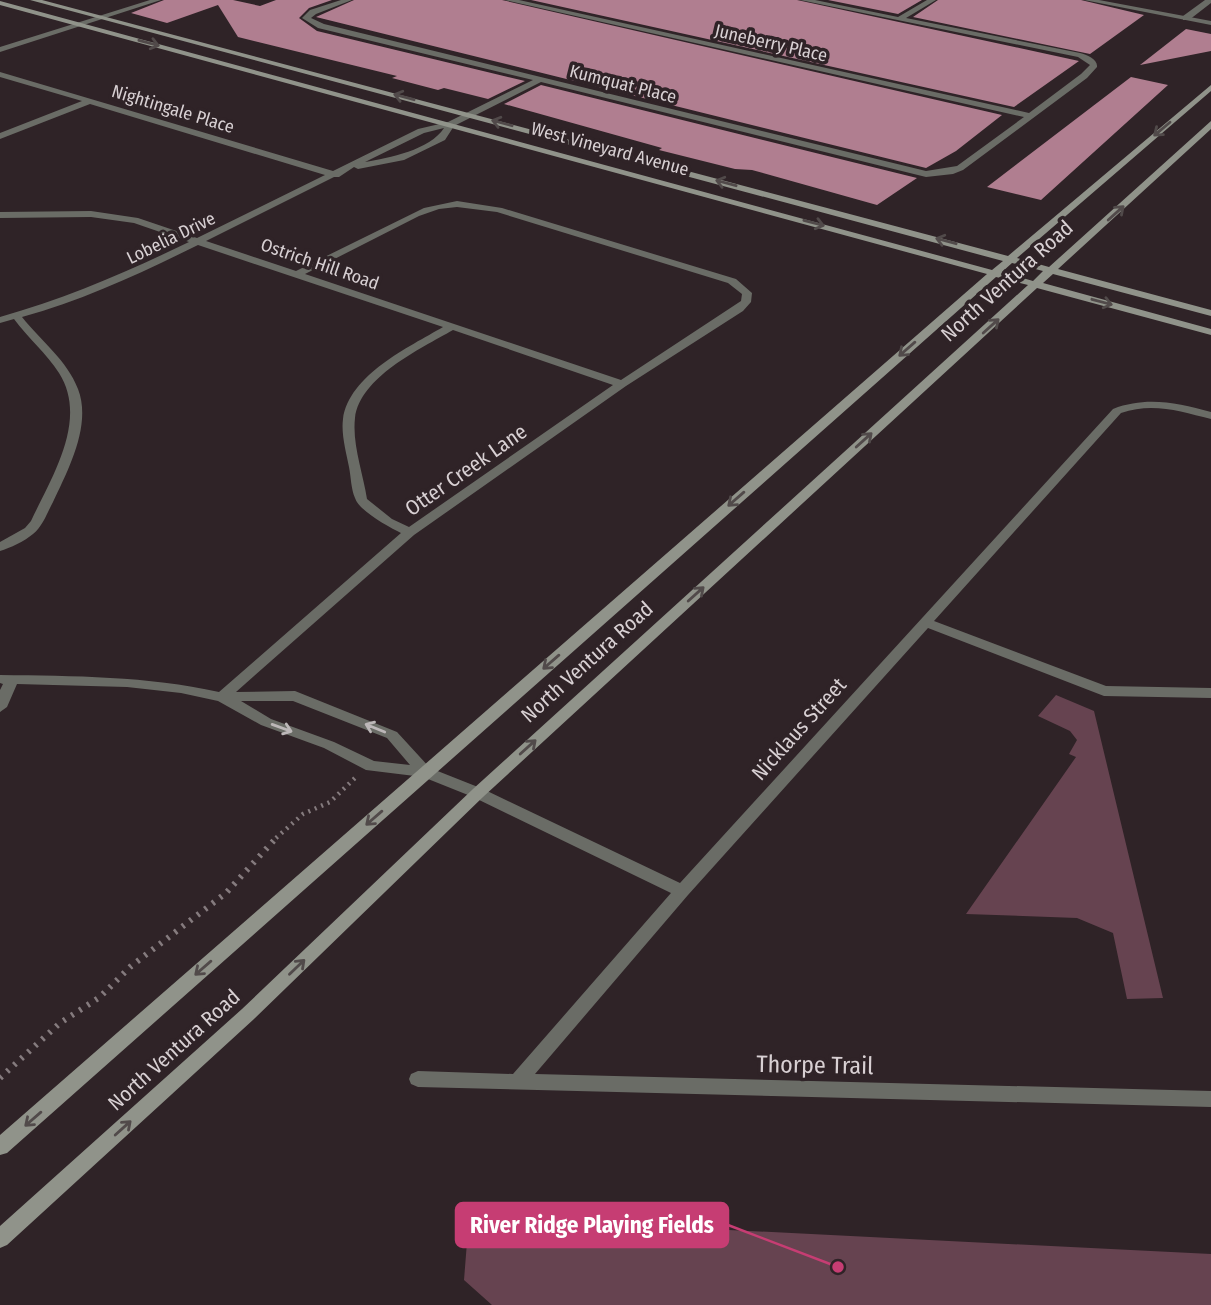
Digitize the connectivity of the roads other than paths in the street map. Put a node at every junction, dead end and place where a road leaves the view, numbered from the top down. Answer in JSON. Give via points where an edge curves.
{"nodes":[{"id":1,"x":34,"y":0,"type":"edge"},
{"id":2,"x":157,"y":0,"type":"edge"},
{"id":3,"x":348,"y":0,"type":"edge"},
{"id":4,"x":509,"y":0,"type":"edge"},
{"id":5,"x":804,"y":0,"type":"edge"},
{"id":6,"x":932,"y":0,"type":"edge"},
{"id":7,"x":1088,"y":0,"type":"edge"},
{"id":8,"x":1210,"y":0,"type":"edge"},
{"id":9,"x":1105,"y":1,"type":"edge"},
{"id":10,"x":0,"y":3,"type":"edge"},
{"id":11,"x":104,"y":18,"type":"junction"},
{"id":12,"x":1186,"y":18,"type":"junction"},
{"id":13,"x":899,"y":19,"type":"junction"},
{"id":14,"x":1211,"y":23,"type":"edge"},
{"id":15,"x":83,"y":26,"type":"junction"},
{"id":16,"x":0,"y":50,"type":"edge"},
{"id":17,"x":0,"y":60,"type":"edge"},
{"id":18,"x":0,"y":74,"type":"edge"},
{"id":19,"x":541,"y":79,"type":"junction"},
{"id":20,"x":1211,"y":87,"type":"edge"},
{"id":21,"x":90,"y":100,"type":"junction"},
{"id":22,"x":470,"y":115,"type":"junction"},
{"id":23,"x":1027,"y":116,"type":"junction"},
{"id":24,"x":451,"y":124,"type":"junction"},
{"id":25,"x":1211,"y":124,"type":"edge"},
{"id":26,"x":0,"y":135,"type":"edge"},
{"id":27,"x":350,"y":167,"type":"junction"},
{"id":28,"x":336,"y":175,"type":"junction"},
{"id":29,"x":0,"y":215,"type":"edge"},
{"id":30,"x":200,"y":242,"type":"junction"},
{"id":31,"x":1012,"y":258,"type":"junction"},
{"id":32,"x":1053,"y":270,"type":"junction"},
{"id":33,"x":996,"y":272,"type":"junction"},
{"id":34,"x":296,"y":275,"type":"junction"},
{"id":35,"x":1037,"y":284,"type":"junction"},
{"id":36,"x":1211,"y":313,"type":"edge"},
{"id":37,"x":17,"y":317,"type":"junction"},
{"id":38,"x":0,"y":320,"type":"edge"},
{"id":39,"x":451,"y":327,"type":"junction"},
{"id":40,"x":1211,"y":332,"type":"edge"},
{"id":41,"x":622,"y":384,"type":"junction"},
{"id":42,"x":1211,"y":416,"type":"edge"},
{"id":43,"x":410,"y":532,"type":"junction"},
{"id":44,"x":0,"y":547,"type":"edge"},
{"id":45,"x":926,"y":623,"type":"junction"},
{"id":46,"x":6,"y":679,"type":"edge"},
{"id":47,"x":1211,"y":693,"type":"edge"},
{"id":48,"x":222,"y":697,"type":"junction"},
{"id":49,"x":0,"y":708,"type":"edge"},
{"id":50,"x":425,"y":772,"type":"junction"},
{"id":51,"x":478,"y":793,"type":"junction"},
{"id":52,"x":682,"y":891,"type":"junction"},
{"id":53,"x":418,"y":1079,"type":"dead end"},
{"id":54,"x":518,"y":1081,"type":"junction"},
{"id":55,"x":1211,"y":1099,"type":"edge"},
{"id":56,"x":0,"y":1147,"type":"edge"},
{"id":57,"x":0,"y":1239,"type":"edge"}],
"edges":[{"from":1,"to":11,"type":"main road","name":"West Vineyard Avenue"},
{"from":2,"to":11,"type":"street"},
{"from":3,"to":19,"type":"street","name":"Kumquat Place","via":[[306,18]]},
{"from":4,"to":23,"type":"street","name":"Juneberry Place"},
{"from":5,"to":13,"type":"street"},
{"from":6,"to":13,"type":"street"},
{"from":7,"to":9,"type":"street"},
{"from":8,"to":12,"type":"street"},
{"from":9,"to":12,"type":"street"},
{"from":10,"to":15,"type":"main road","name":"West Vineyard Avenue"},
{"from":11,"to":15,"type":"street"},
{"from":22,"to":11,"type":"main road","name":"West Vineyard Avenue","one_way":true},
{"from":12,"to":14,"type":"street"},
{"from":13,"to":23,"type":"street","via":[[1080,55],[1093,62],[1084,76]]},
{"from":15,"to":16,"type":"street"},
{"from":15,"to":17,"type":"street"},
{"from":15,"to":24,"type":"main road","name":"West Vineyard Avenue","one_way":true},
{"from":18,"to":21,"type":"street","name":"Nightingale Place"},
{"from":19,"to":22,"type":"street","name":"Lobelia Drive"},
{"from":19,"to":23,"type":"street","name":"Kumquat Place","via":[[926,173],[953,171]]},
{"from":20,"to":31,"type":"main road","name":"North Ventura Road","one_way":true},
{"from":21,"to":26,"type":"street"},
{"from":21,"to":28,"type":"street","name":"Nightingale Place"},
{"from":22,"to":24,"type":"street","name":"Lobelia Drive"},
{"from":31,"to":22,"type":"main road","name":"West Vineyard Avenue","one_way":true},
{"from":24,"to":27,"type":"street","name":"Lobelia Drive","via":[[421,131]]},
{"from":24,"to":27,"type":"street","name":"Lobelia Drive","via":[[442,138],[401,158]]},
{"from":24,"to":33,"type":"main road","name":"West Vineyard Avenue","one_way":true},
{"from":32,"to":25,"type":"main road","name":"North Ventura Road","one_way":true},
{"from":27,"to":28,"type":"street","name":"Lobelia Drive"},
{"from":28,"to":30,"type":"street","name":"Lobelia Drive"},
{"from":29,"to":30,"type":"street","name":"Ostrich Hill Road","via":[[117,217]]},
{"from":30,"to":34,"type":"street","name":"Ostrich Hill Road"},
{"from":30,"to":37,"type":"street","name":"Lobelia Drive","via":[[89,293]]},
{"from":31,"to":32,"type":"main road","name":"West Vineyard Avenue"},
{"from":31,"to":33,"type":"main road","name":"North Ventura Road"},
{"from":32,"to":35,"type":"main road","name":"North Ventura Road"},
{"from":32,"to":36,"type":"main road","name":"West Vineyard Avenue"},
{"from":33,"to":35,"type":"main road","name":"West Vineyard Avenue"},
{"from":33,"to":50,"type":"main road","name":"North Ventura Road","one_way":true},
{"from":34,"to":39,"type":"street","name":"Ostrich Hill Road"},
{"from":34,"to":41,"type":"street","name":"Otter Creek Lane","via":[[416,214],[450,203],[499,210],[740,285],[747,296],[739,309]]},
{"from":35,"to":40,"type":"main road","name":"West Vineyard Avenue","one_way":true},
{"from":51,"to":35,"type":"main road","name":"North Ventura Road","one_way":true},
{"from":37,"to":38,"type":"street","name":"Lobelia Drive"},
{"from":37,"to":44,"type":"street","via":[[66,375],[77,411],[73,436],[37,522]]},
{"from":39,"to":41,"type":"street","name":"Ostrich Hill Road"},
{"from":39,"to":43,"type":"street","via":[[366,384],[349,418],[361,500],[380,517]]},
{"from":41,"to":43,"type":"street","name":"Otter Creek Lane"},
{"from":42,"to":45,"type":"street","name":"Nicklaus Street","via":[[1156,403],[1135,402],[1117,411]]},
{"from":43,"to":48,"type":"street","name":"Otter Creek Lane"},
{"from":45,"to":47,"type":"street","via":[[1104,691]]},
{"from":45,"to":52,"type":"street","name":"Nicklaus Street"},
{"from":46,"to":48,"type":"street","via":[[128,682]]},
{"from":46,"to":49,"type":"street"},
{"from":48,"to":50,"type":"street","one_way":true,"via":[[266,722],[371,766]]},
{"from":50,"to":48,"type":"street","one_way":true,"via":[[392,735],[295,695]]},
{"from":50,"to":51,"type":"street"},
{"from":50,"to":56,"type":"main road","name":"North Ventura Road","one_way":true},
{"from":51,"to":52,"type":"street"},
{"from":57,"to":51,"type":"main road","name":"North Ventura Road","one_way":true,"via":[[248,1014]]},
{"from":52,"to":54,"type":"street","name":"Nicklaus Street"},
{"from":53,"to":54,"type":"street","name":"Thorpe Trail"},
{"from":54,"to":55,"type":"street","name":"Thorpe Trail"}]}
